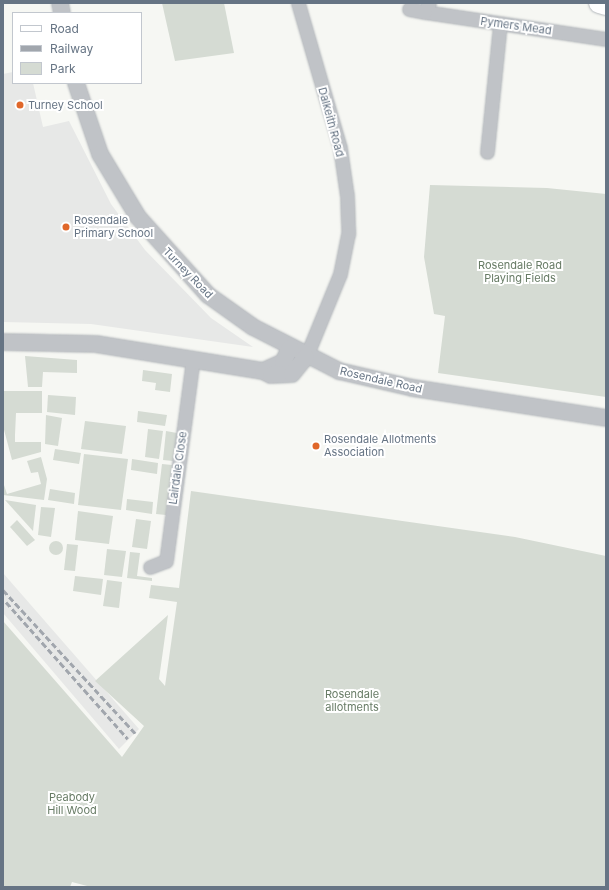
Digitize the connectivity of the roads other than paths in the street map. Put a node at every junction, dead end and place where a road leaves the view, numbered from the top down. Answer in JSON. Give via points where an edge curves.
{"nodes":[{"id":1,"x":298,"y":3,"type":"edge"},
{"id":2,"x":599,"y":3,"type":"edge"},
{"id":3,"x":606,"y":5,"type":"edge"},
{"id":4,"x":427,"y":8,"type":"edge"},
{"id":5,"x":409,"y":9,"type":"dead end"},
{"id":6,"x":500,"y":24,"type":"junction"},
{"id":7,"x":606,"y":39,"type":"edge"},
{"id":8,"x":76,"y":84,"type":"edge"},
{"id":9,"x":487,"y":152,"type":"dead end"},
{"id":10,"x":3,"y":342,"type":"edge"},
{"id":11,"x":290,"y":348,"type":"junction"},
{"id":12,"x":306,"y":357,"type":"junction"},
{"id":13,"x":193,"y":359,"type":"junction"},
{"id":14,"x":263,"y":371,"type":"junction"},
{"id":15,"x":606,"y":418,"type":"edge"},
{"id":16,"x":150,"y":567,"type":"dead end"}],
"edges":[{"from":1,"to":12,"type":"street","name":"Dalkeith Road","via":[[340,148],[348,234],[340,274]]},
{"from":2,"to":3,"type":"main road"},
{"from":4,"to":5,"type":"street","name":"Pymers Mead"},
{"from":4,"to":6,"type":"street","name":"Pymers Mead"},
{"from":6,"to":7,"type":"street","name":"Pymers Mead"},
{"from":6,"to":9,"type":"street"},
{"from":8,"to":11,"type":"street","name":"Turney Road","via":[[100,154],[138,217],[208,294],[242,320]]},
{"from":10,"to":13,"type":"street","via":[[87,343]]},
{"from":11,"to":12,"type":"street","name":"Rosendale Road"},
{"from":11,"to":14,"type":"street","via":[[283,362]]},
{"from":12,"to":14,"type":"street","via":[[292,374],[272,376]]},
{"from":12,"to":15,"type":"street","name":"Rosendale Road","via":[[340,371],[413,388]]},
{"from":13,"to":14,"type":"street"},
{"from":13,"to":16,"type":"street","name":"Lairdale Close","via":[[166,561]]}]}
